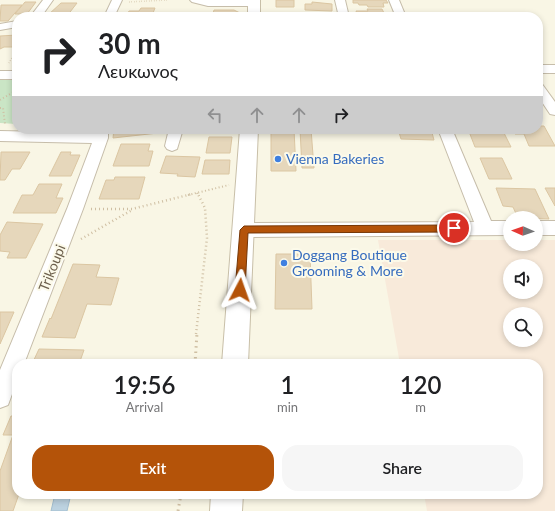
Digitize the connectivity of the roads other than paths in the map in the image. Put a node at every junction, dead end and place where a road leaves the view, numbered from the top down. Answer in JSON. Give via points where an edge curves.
{"nodes":[{"id":1,"x":48,"y":0,"type":"edge"},
{"id":2,"x":195,"y":0,"type":"edge"},
{"id":3,"x":340,"y":0,"type":"edge"},
{"id":4,"x":394,"y":0,"type":"edge"},
{"id":5,"x":117,"y":1,"type":"edge"},
{"id":6,"x":254,"y":2,"type":"edge"},
{"id":7,"x":40,"y":12,"type":"edge"},
{"id":8,"x":112,"y":12,"type":"edge"},
{"id":9,"x":343,"y":12,"type":"edge"},
{"id":10,"x":399,"y":12,"type":"edge"},
{"id":11,"x":12,"y":25,"type":"edge"},
{"id":12,"x":0,"y":27,"type":"edge"},
{"id":13,"x":543,"y":69,"type":"edge"},
{"id":14,"x":555,"y":69,"type":"edge"},
{"id":15,"x":0,"y":75,"type":"edge"},
{"id":16,"x":12,"y":75,"type":"edge"},
{"id":17,"x":543,"y":94,"type":"edge"},
{"id":18,"x":555,"y":111,"type":"edge"},
{"id":19,"x":101,"y":134,"type":"edge"},
{"id":20,"x":175,"y":134,"type":"edge"},
{"id":21,"x":249,"y":134,"type":"edge"},
{"id":22,"x":448,"y":134,"type":"edge"},
{"id":23,"x":4,"y":136,"type":"edge"},
{"id":24,"x":172,"y":146,"type":"dead end"},
{"id":25,"x":485,"y":228,"type":"junction"},
{"id":26,"x":503,"y":228,"type":"edge"},
{"id":27,"x":543,"y":228,"type":"edge"},
{"id":28,"x":555,"y":228,"type":"edge"},
{"id":29,"x":244,"y":230,"type":"junction"},
{"id":30,"x":15,"y":359,"type":"edge"},
{"id":31,"x":236,"y":359,"type":"edge"},
{"id":32,"x":12,"y":367,"type":"edge"},
{"id":33,"x":0,"y":397,"type":"edge"},
{"id":34,"x":227,"y":499,"type":"edge"},
{"id":35,"x":226,"y":511,"type":"edge"}],
"edges":[{"from":1,"to":7,"type":"street"},
{"from":2,"to":6,"type":"street","via":[[208,3]]},
{"from":3,"to":9,"type":"street"},
{"from":4,"to":10,"type":"street"},
{"from":5,"to":8,"type":"street"},
{"from":11,"to":12,"type":"street"},
{"from":13,"to":14,"type":"street"},
{"from":15,"to":16,"type":"street"},
{"from":17,"to":18,"type":"street"},
{"from":19,"to":23,"type":"street"},
{"from":19,"to":30,"type":"street","name":"Trikoupi","via":[[76,208]]},
{"from":20,"to":24,"type":"street"},
{"from":21,"to":29,"type":"main road"},
{"from":22,"to":25,"type":"street"},
{"from":25,"to":26,"type":"street"},
{"from":25,"to":29,"type":"street"},
{"from":27,"to":28,"type":"street"},
{"from":29,"to":31,"type":"main road"},
{"from":32,"to":33,"type":"street","name":"Trikoupi"},
{"from":34,"to":35,"type":"main road"}]}
